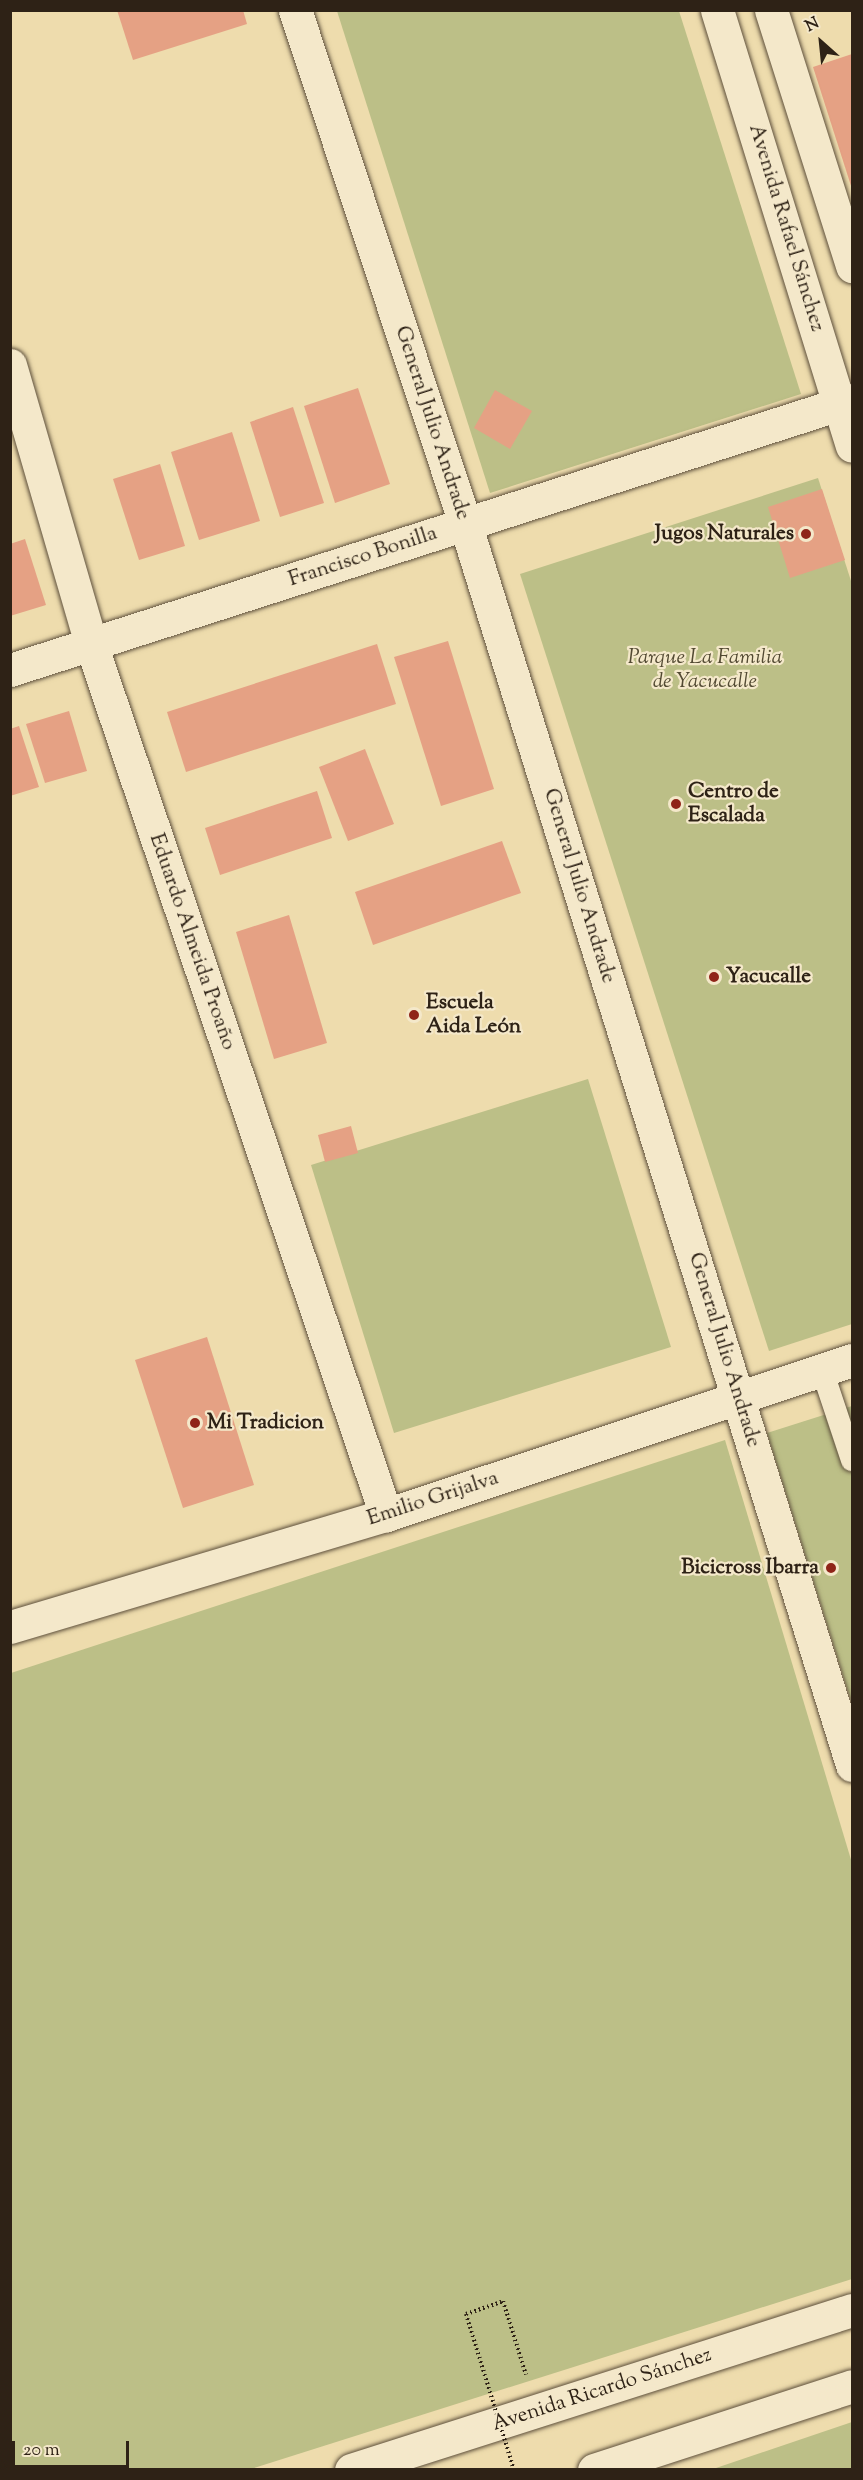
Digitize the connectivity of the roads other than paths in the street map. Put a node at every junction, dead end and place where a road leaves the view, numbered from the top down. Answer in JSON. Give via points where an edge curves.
{"nodes":[{"id":1,"x":295,"y":10,"type":"edge"},
{"id":2,"x":717,"y":10,"type":"edge"},
{"id":3,"x":771,"y":10,"type":"edge"},
{"id":4,"x":852,"y":266,"type":"edge"},
{"id":5,"x":10,"y":365,"type":"edge"},
{"id":6,"x":846,"y":403,"type":"edge"},
{"id":7,"x":852,"y":446,"type":"edge"},
{"id":8,"x":465,"y":523,"type":"junction"},
{"id":9,"x":91,"y":644,"type":"junction"},
{"id":10,"x":10,"y":670,"type":"edge"},
{"id":11,"x":837,"y":1365,"type":"edge"},
{"id":12,"x":740,"y":1398,"type":"junction"},
{"id":13,"x":852,"y":1460,"type":"edge"},
{"id":14,"x":387,"y":1515,"type":"junction"},
{"id":15,"x":14,"y":1616,"type":"edge"},
{"id":16,"x":852,"y":1766,"type":"edge"},
{"id":17,"x":852,"y":2310,"type":"edge"},
{"id":18,"x":852,"y":2386,"type":"edge"},
{"id":19,"x":351,"y":2469,"type":"edge"},
{"id":20,"x":594,"y":2469,"type":"edge"}],
"edges":[{"from":1,"to":8,"type":"street","name":"General Julio Andrade"},
{"from":2,"to":6,"type":"street","name":"Avenida Rafael Sánchez"},
{"from":3,"to":4,"type":"street"},
{"from":5,"to":9,"type":"street","name":"Eduardo Almeida Proaño"},
{"from":6,"to":7,"type":"street","name":"Avenida Rafael Sánchez"},
{"from":6,"to":8,"type":"street","name":"Francisco Bonilla"},
{"from":8,"to":9,"type":"street","name":"Francisco Bonilla"},
{"from":8,"to":12,"type":"street","name":"General Julio Andrade"},
{"from":9,"to":10,"type":"street","name":"Francisco Bonilla"},
{"from":9,"to":14,"type":"street","name":"Eduardo Almeida Proaño"},
{"from":11,"to":12,"type":"street","name":"Emilio Grijalva"},
{"from":11,"to":13,"type":"lane"},
{"from":12,"to":14,"type":"street","name":"Emilio Grijalva"},
{"from":12,"to":16,"type":"street","name":"General Julio Andrade"},
{"from":14,"to":15,"type":"street","name":"Emilio Grijalva"},
{"from":17,"to":19,"type":"street","name":"Avenida Ricardo Sánchez"},
{"from":18,"to":20,"type":"street"}]}
